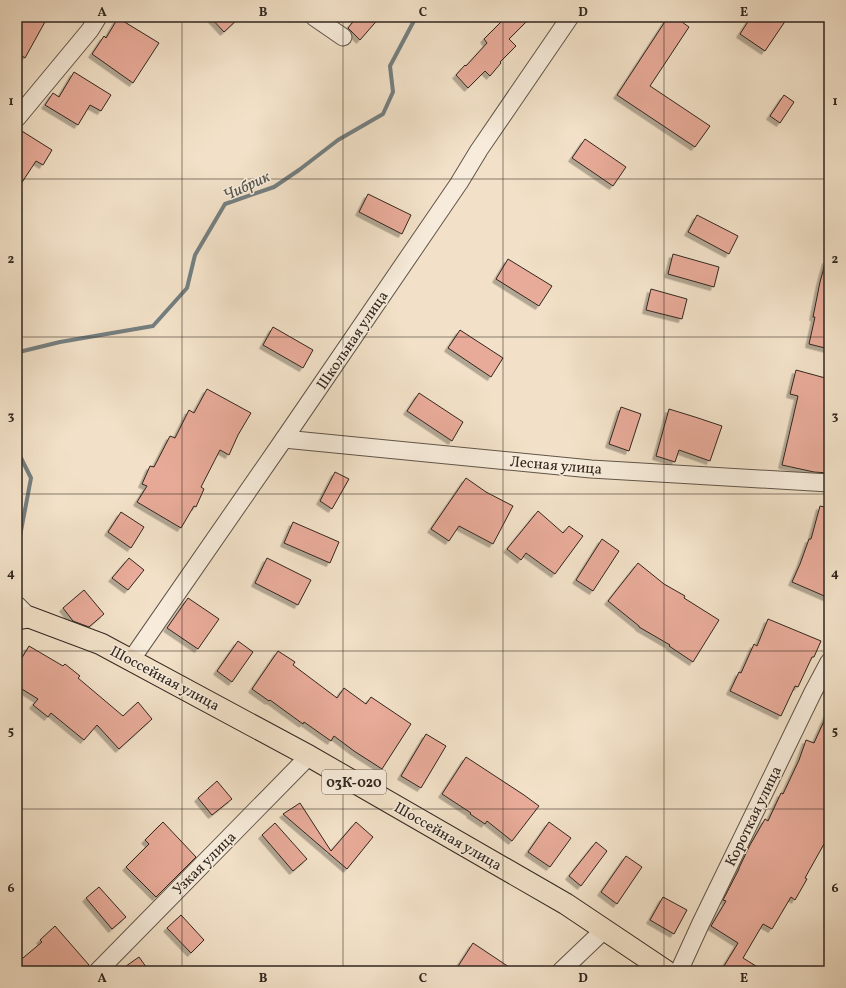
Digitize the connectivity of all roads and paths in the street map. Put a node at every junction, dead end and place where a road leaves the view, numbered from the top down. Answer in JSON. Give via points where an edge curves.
{"nodes":[{"id":1,"x":98,"y":17,"type":"edge"},
{"id":2,"x":314,"y":17,"type":"edge"},
{"id":3,"x":570,"y":17,"type":"edge"},
{"id":4,"x":343,"y":37,"type":"dead end"},
{"id":5,"x":17,"y":118,"type":"edge"},
{"id":6,"x":284,"y":439,"type":"junction"},
{"id":7,"x":829,"y":483,"type":"edge"},
{"id":8,"x":21,"y":614,"type":"edge"},
{"id":9,"x":131,"y":660,"type":"junction"},
{"id":10,"x":829,"y":662,"type":"edge"},
{"id":11,"x":309,"y":756,"type":"junction"},
{"id":12,"x":604,"y":930,"type":"junction"},
{"id":13,"x":98,"y":971,"type":"edge"},
{"id":14,"x":562,"y":971,"type":"edge"},
{"id":15,"x":666,"y":971,"type":"edge"},
{"id":16,"x":679,"y":971,"type":"edge"}],
"edges":[{"from":1,"to":5,"type":"street"},
{"from":2,"to":4,"type":"street"},
{"from":3,"to":6,"type":"street","name":"Школьная улица"},
{"from":6,"to":7,"type":"street","name":"Лесная улица","via":[[591,469]]},
{"from":6,"to":9,"type":"street","name":"Школьная улица"},
{"from":8,"to":9,"type":"main road","name":"Шоссейная улица","number":"03К-020","via":[[101,644]]},
{"from":9,"to":11,"type":"main road","name":"Шоссейная улица","number":"03К-020"},
{"from":10,"to":16,"type":"street","name":"Короткая улица"},
{"from":11,"to":12,"type":"main road","name":"Шоссейная улица","number":"03К-020","via":[[566,904]]},
{"from":11,"to":13,"type":"street","name":"Узкая улица"},
{"from":12,"to":14,"type":"street"},
{"from":12,"to":15,"type":"main road","name":"Шоссейная улица","number":"03К-020"}]}
